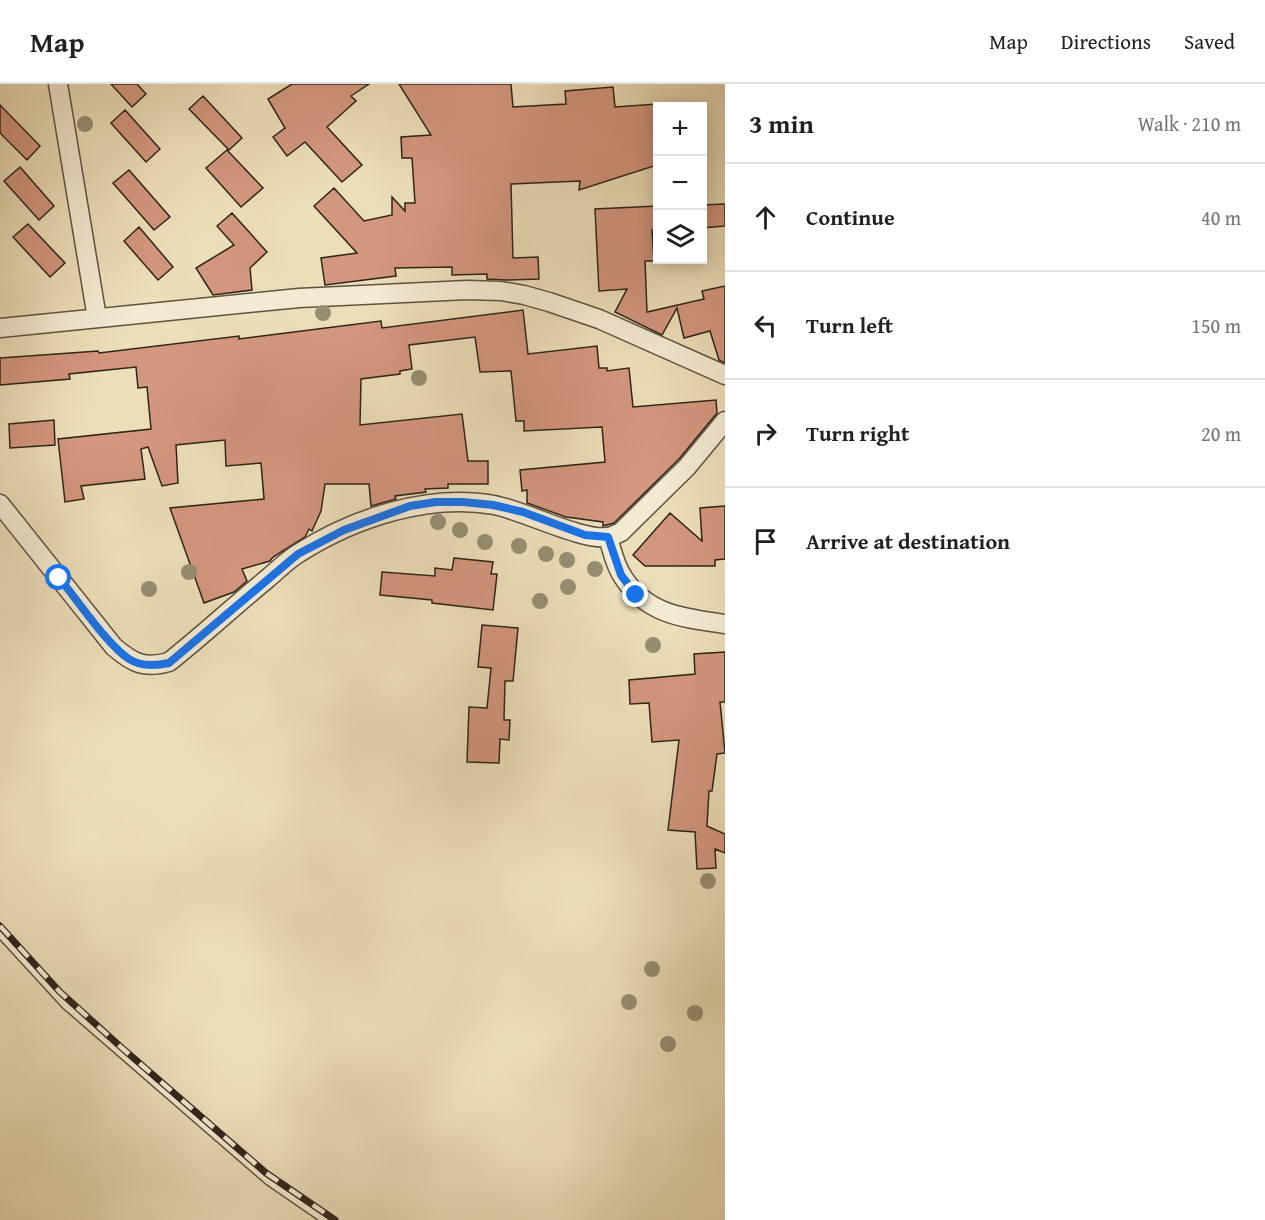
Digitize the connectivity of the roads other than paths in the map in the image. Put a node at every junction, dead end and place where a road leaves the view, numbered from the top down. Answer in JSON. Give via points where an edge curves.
{"nodes":[{"id":1,"x":58,"y":84,"type":"edge"},
{"id":2,"x":97,"y":318,"type":"junction"},
{"id":3,"x":0,"y":328,"type":"edge"},
{"id":4,"x":725,"y":375,"type":"edge"},
{"id":5,"x":725,"y":421,"type":"edge"},
{"id":6,"x":0,"y":504,"type":"edge"},
{"id":7,"x":608,"y":537,"type":"junction"},
{"id":8,"x":725,"y":624,"type":"edge"},
{"id":9,"x":0,"y":932,"type":"edge"},
{"id":10,"x":327,"y":1220,"type":"edge"}],
"edges":[{"from":1,"to":2,"type":"street"},
{"from":2,"to":3,"type":"street"},
{"from":2,"to":4,"type":"street","via":[[299,298],[501,291],[599,319]]},
{"from":5,"to":7,"type":"street","via":[[639,517]]},
{"from":6,"to":7,"type":"street","via":[[114,647],[129,660],[157,666],[169,663],[298,554],[344,530],[410,506],[436,502],[493,505],[585,535]]},
{"from":7,"to":8,"type":"street","via":[[621,575],[636,595],[674,615]]},
{"from":9,"to":10,"type":"lane","via":[[66,1004],[269,1180]]}]}
